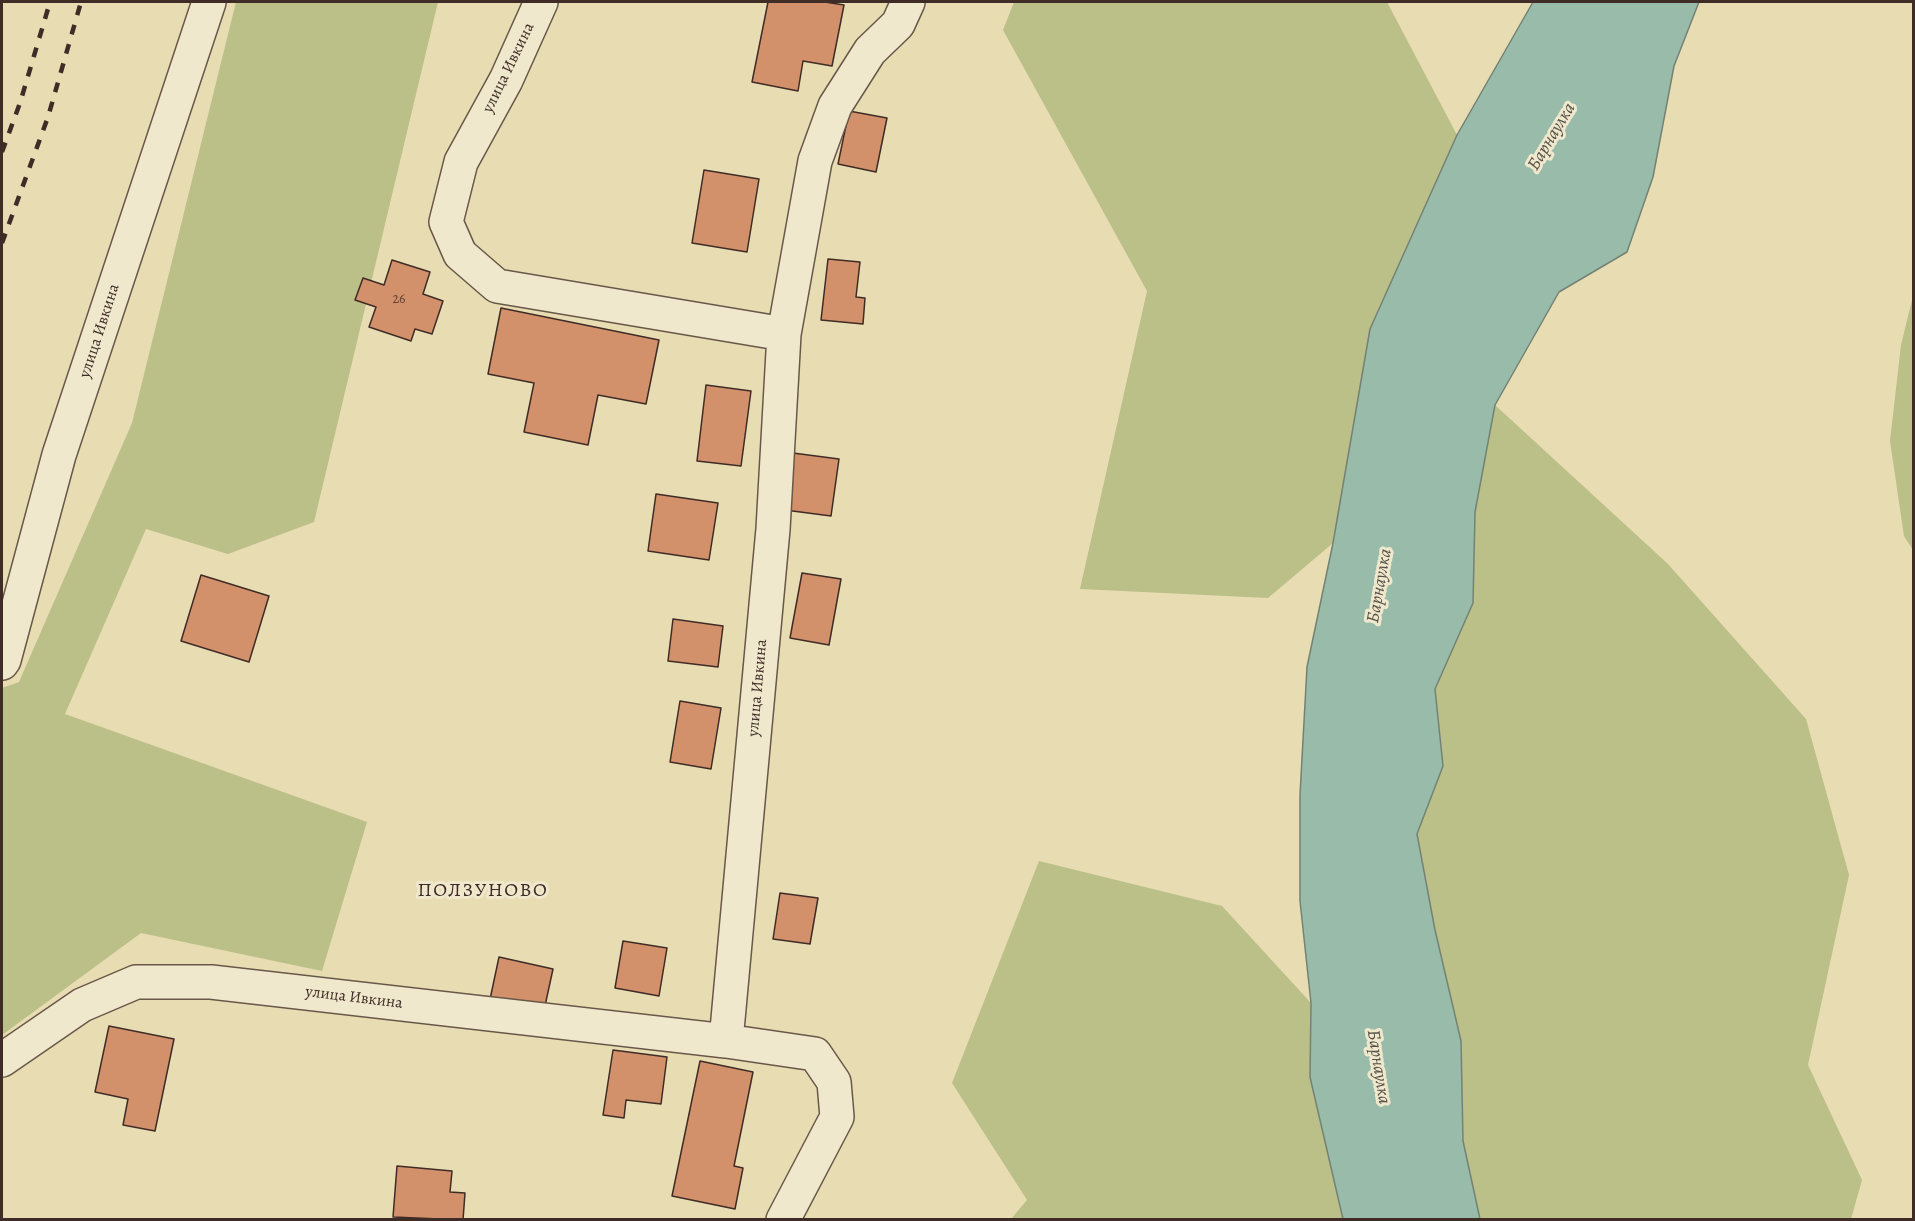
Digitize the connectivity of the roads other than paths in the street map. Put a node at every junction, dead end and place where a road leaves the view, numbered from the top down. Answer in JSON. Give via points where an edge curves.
{"nodes":[{"id":1,"x":209,"y":2,"type":"edge"},
{"id":2,"x":541,"y":2,"type":"edge"},
{"id":3,"x":908,"y":2,"type":"edge"},
{"id":4,"x":784,"y":334,"type":"junction"},
{"id":5,"x":2,"y":663,"type":"edge"},
{"id":6,"x":726,"y":1041,"type":"junction"},
{"id":7,"x":2,"y":1060,"type":"edge"},
{"id":8,"x":783,"y":1220,"type":"edge"}],
"edges":[{"from":1,"to":5,"type":"street","name":"улица Ивкина","via":[[59,455]]},
{"from":2,"to":4,"type":"street","name":"улица Ивкина","via":[[506,80],[461,162],[446,222],[460,254],[497,286]]},
{"from":3,"to":4,"type":"street","name":"улица Ивкина","via":[[898,24],[870,51],[835,106],[815,161]]},
{"from":4,"to":6,"type":"street","name":"улица Ивкина","via":[[773,529]]},
{"from":6,"to":7,"type":"street","name":"улица Ивкина","via":[[211,982],[136,982],[82,1005]]},
{"from":6,"to":8,"type":"street","name":"улица Ивкина","via":[[815,1054],[834,1082],[837,1117]]}]}
